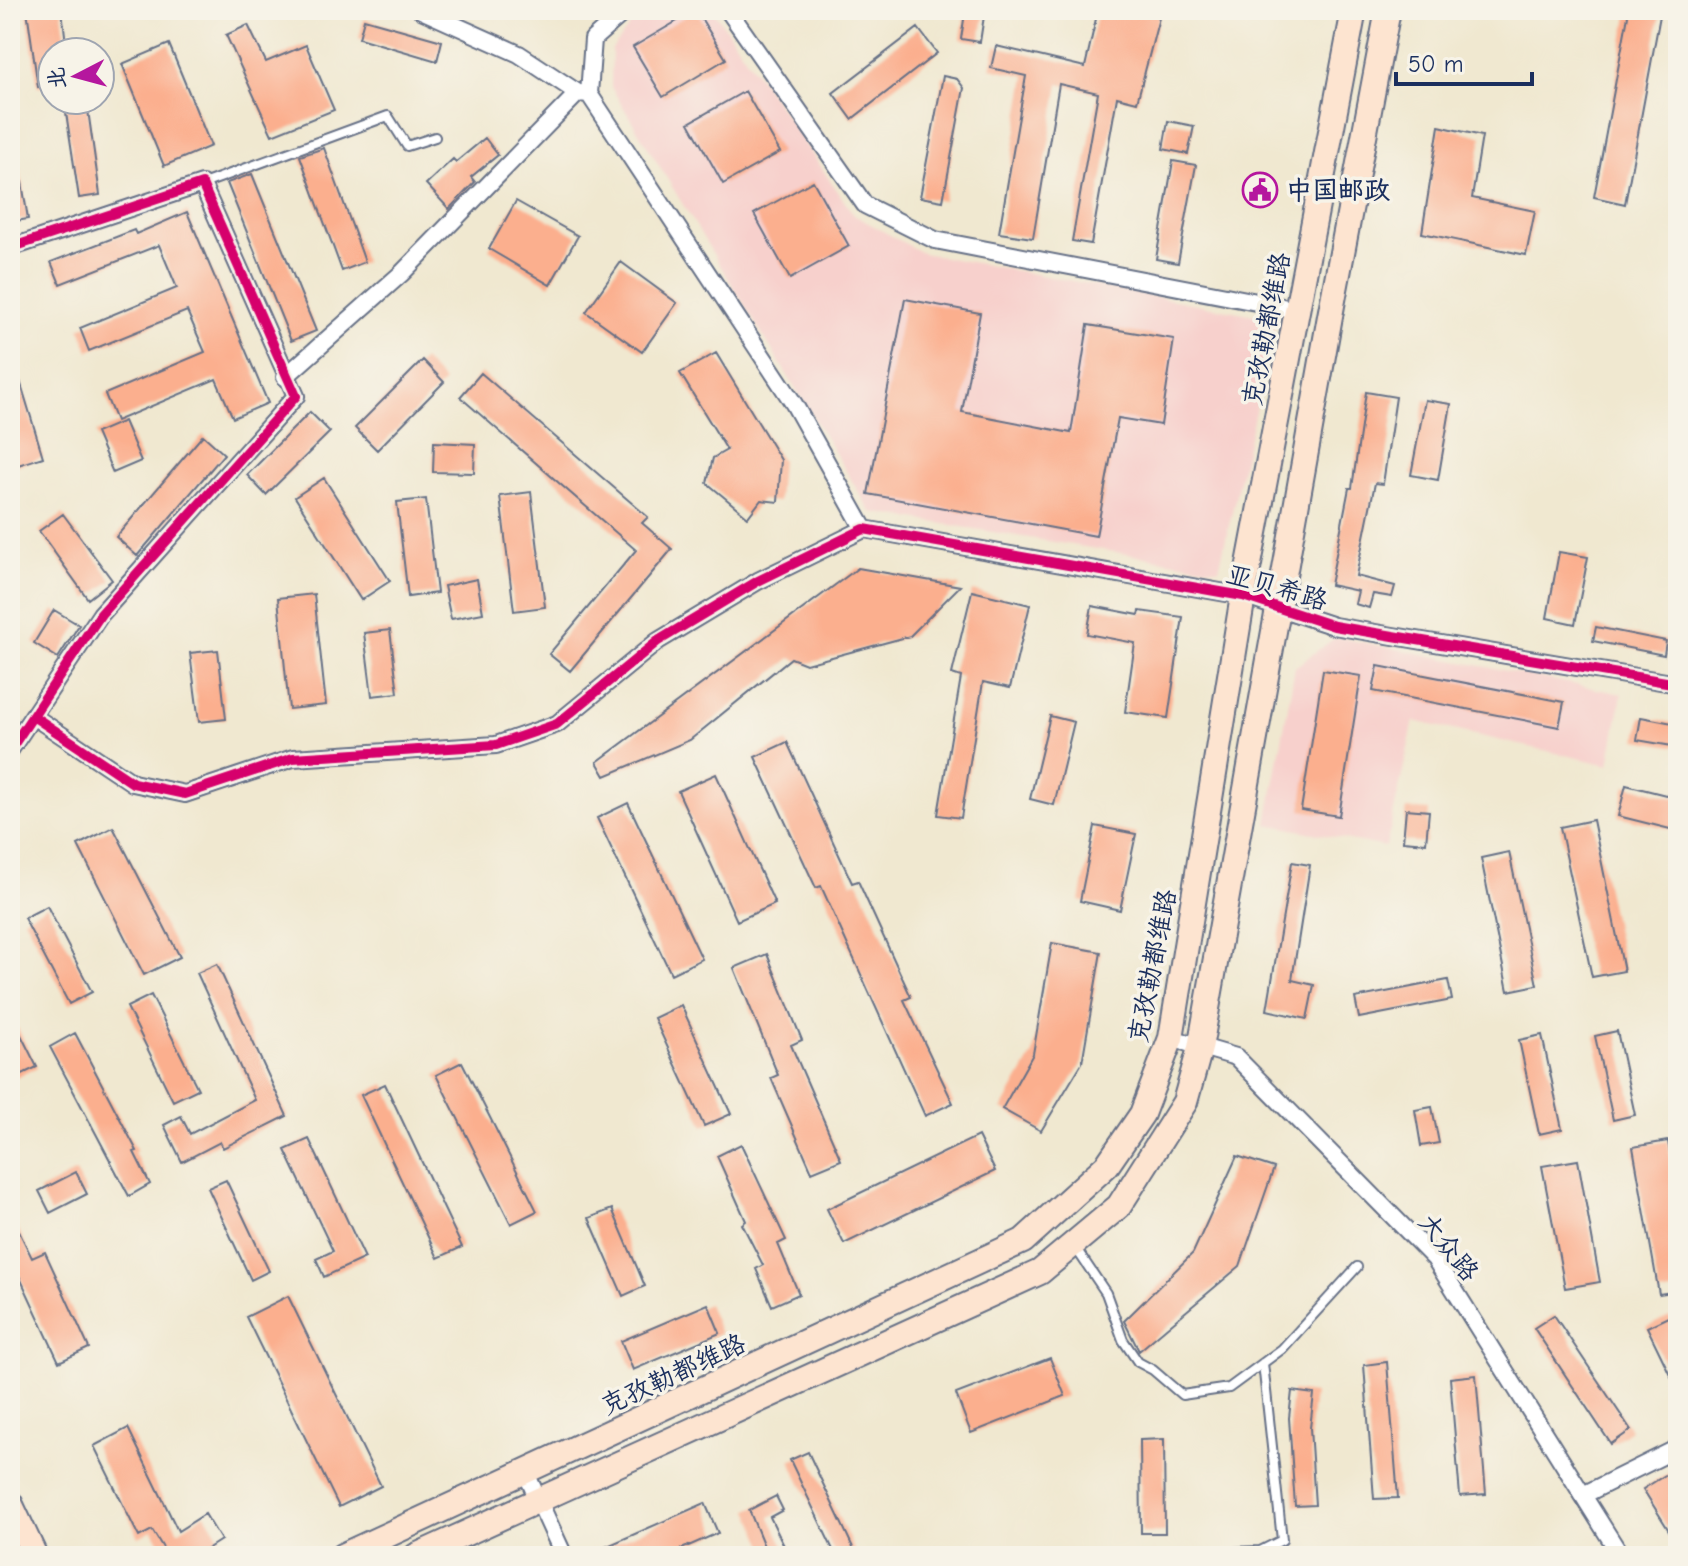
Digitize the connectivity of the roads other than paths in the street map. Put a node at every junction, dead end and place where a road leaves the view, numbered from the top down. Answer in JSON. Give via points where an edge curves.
{"nodes":[{"id":1,"x":421,"y":10,"type":"edge"},
{"id":2,"x":626,"y":10,"type":"edge"},
{"id":3,"x":728,"y":10,"type":"edge"},
{"id":4,"x":1354,"y":10,"type":"edge"},
{"id":5,"x":1388,"y":10,"type":"edge"},
{"id":6,"x":583,"y":93,"type":"junction"},
{"id":7,"x":435,"y":137,"type":"dead end"},
{"id":8,"x":202,"y":184,"type":"junction"},
{"id":9,"x":10,"y":248,"type":"edge"},
{"id":10,"x":1298,"y":310,"type":"junction"},
{"id":11,"x":285,"y":377,"type":"junction"},
{"id":12,"x":864,"y":529,"type":"junction"},
{"id":13,"x":1243,"y":596,"type":"junction"},
{"id":14,"x":1277,"y":609,"type":"junction"},
{"id":15,"x":1678,"y":684,"type":"edge"},
{"id":16,"x":33,"y":716,"type":"junction"},
{"id":17,"x":10,"y":750,"type":"edge"},
{"id":18,"x":1171,"y":1038,"type":"junction"},
{"id":19,"x":1200,"y":1048,"type":"junction"},
{"id":20,"x":1075,"y":1246,"type":"junction"},
{"id":21,"x":1357,"y":1267,"type":"dead end"},
{"id":22,"x":1263,"y":1363,"type":"junction"},
{"id":23,"x":1678,"y":1448,"type":"edge"},
{"id":24,"x":526,"y":1473,"type":"junction"},
{"id":25,"x":1585,"y":1494,"type":"junction"},
{"id":26,"x":538,"y":1499,"type":"junction"},
{"id":27,"x":10,"y":1503,"type":"edge"},
{"id":28,"x":35,"y":1556,"type":"edge"},
{"id":29,"x":342,"y":1556,"type":"edge"},
{"id":30,"x":416,"y":1556,"type":"edge"},
{"id":31,"x":564,"y":1556,"type":"edge"},
{"id":32,"x":1125,"y":1556,"type":"edge"},
{"id":33,"x":1621,"y":1556,"type":"edge"}],
"edges":[{"from":1,"to":6,"type":"street","via":[[519,54]]},
{"from":2,"to":6,"type":"street","via":[[593,39]]},
{"from":3,"to":10,"type":"street","via":[[865,205],[935,240]]},
{"from":4,"to":10,"type":"main road","name":"克孜勒都维路"},
{"from":5,"to":14,"type":"main road"},
{"from":6,"to":11,"type":"street","via":[[402,273]]},
{"from":6,"to":12,"type":"street","via":[[794,404]]},
{"from":7,"to":8,"type":"lane","via":[[407,146],[388,116]]},
{"from":8,"to":9,"type":"street"},
{"from":8,"to":11,"type":"street"},
{"from":10,"to":13,"type":"main road","name":"克孜勒都维路"},
{"from":11,"to":16,"type":"street","via":[[296,396],[101,614]]},
{"from":12,"to":13,"type":"street","name":"亚贝希路"},
{"from":12,"to":16,"type":"street","via":[[758,581],[658,641],[557,724],[496,745],[293,758],[185,794],[133,783]]},
{"from":13,"to":14,"type":"street","name":"亚贝希路"},
{"from":13,"to":18,"type":"main road","name":"克孜勒都维路"},
{"from":14,"to":15,"type":"street","name":"亚贝希路","via":[[1334,626]]},
{"from":14,"to":19,"type":"main road"},
{"from":16,"to":17,"type":"street"},
{"from":18,"to":19,"type":"street","name":"大众路"},
{"from":18,"to":24,"type":"main road","name":"克孜勒都维路","via":[[1142,1114],[1107,1165],[1023,1241]]},
{"from":19,"to":20,"type":"main road","via":[[1185,1102],[1157,1148],[1119,1206]]},
{"from":19,"to":25,"type":"street","name":"大众路","via":[[1236,1057],[1435,1259]]},
{"from":20,"to":22,"type":"lane","via":[[1106,1293],[1123,1340],[1138,1362],[1182,1395],[1229,1388]]},
{"from":20,"to":26,"type":"main road","via":[[1040,1272]]},
{"from":21,"to":22,"type":"lane"},
{"from":22,"to":32,"type":"lane","via":[[1282,1540],[1260,1551]]},
{"from":23,"to":25,"type":"street"},
{"from":24,"to":26,"type":"street"},
{"from":24,"to":29,"type":"main road","name":"克孜勒都维路"},
{"from":25,"to":33,"type":"street","name":"大众路"},
{"from":26,"to":30,"type":"main road"},
{"from":26,"to":31,"type":"street"},
{"from":27,"to":28,"type":"main road"}]}
